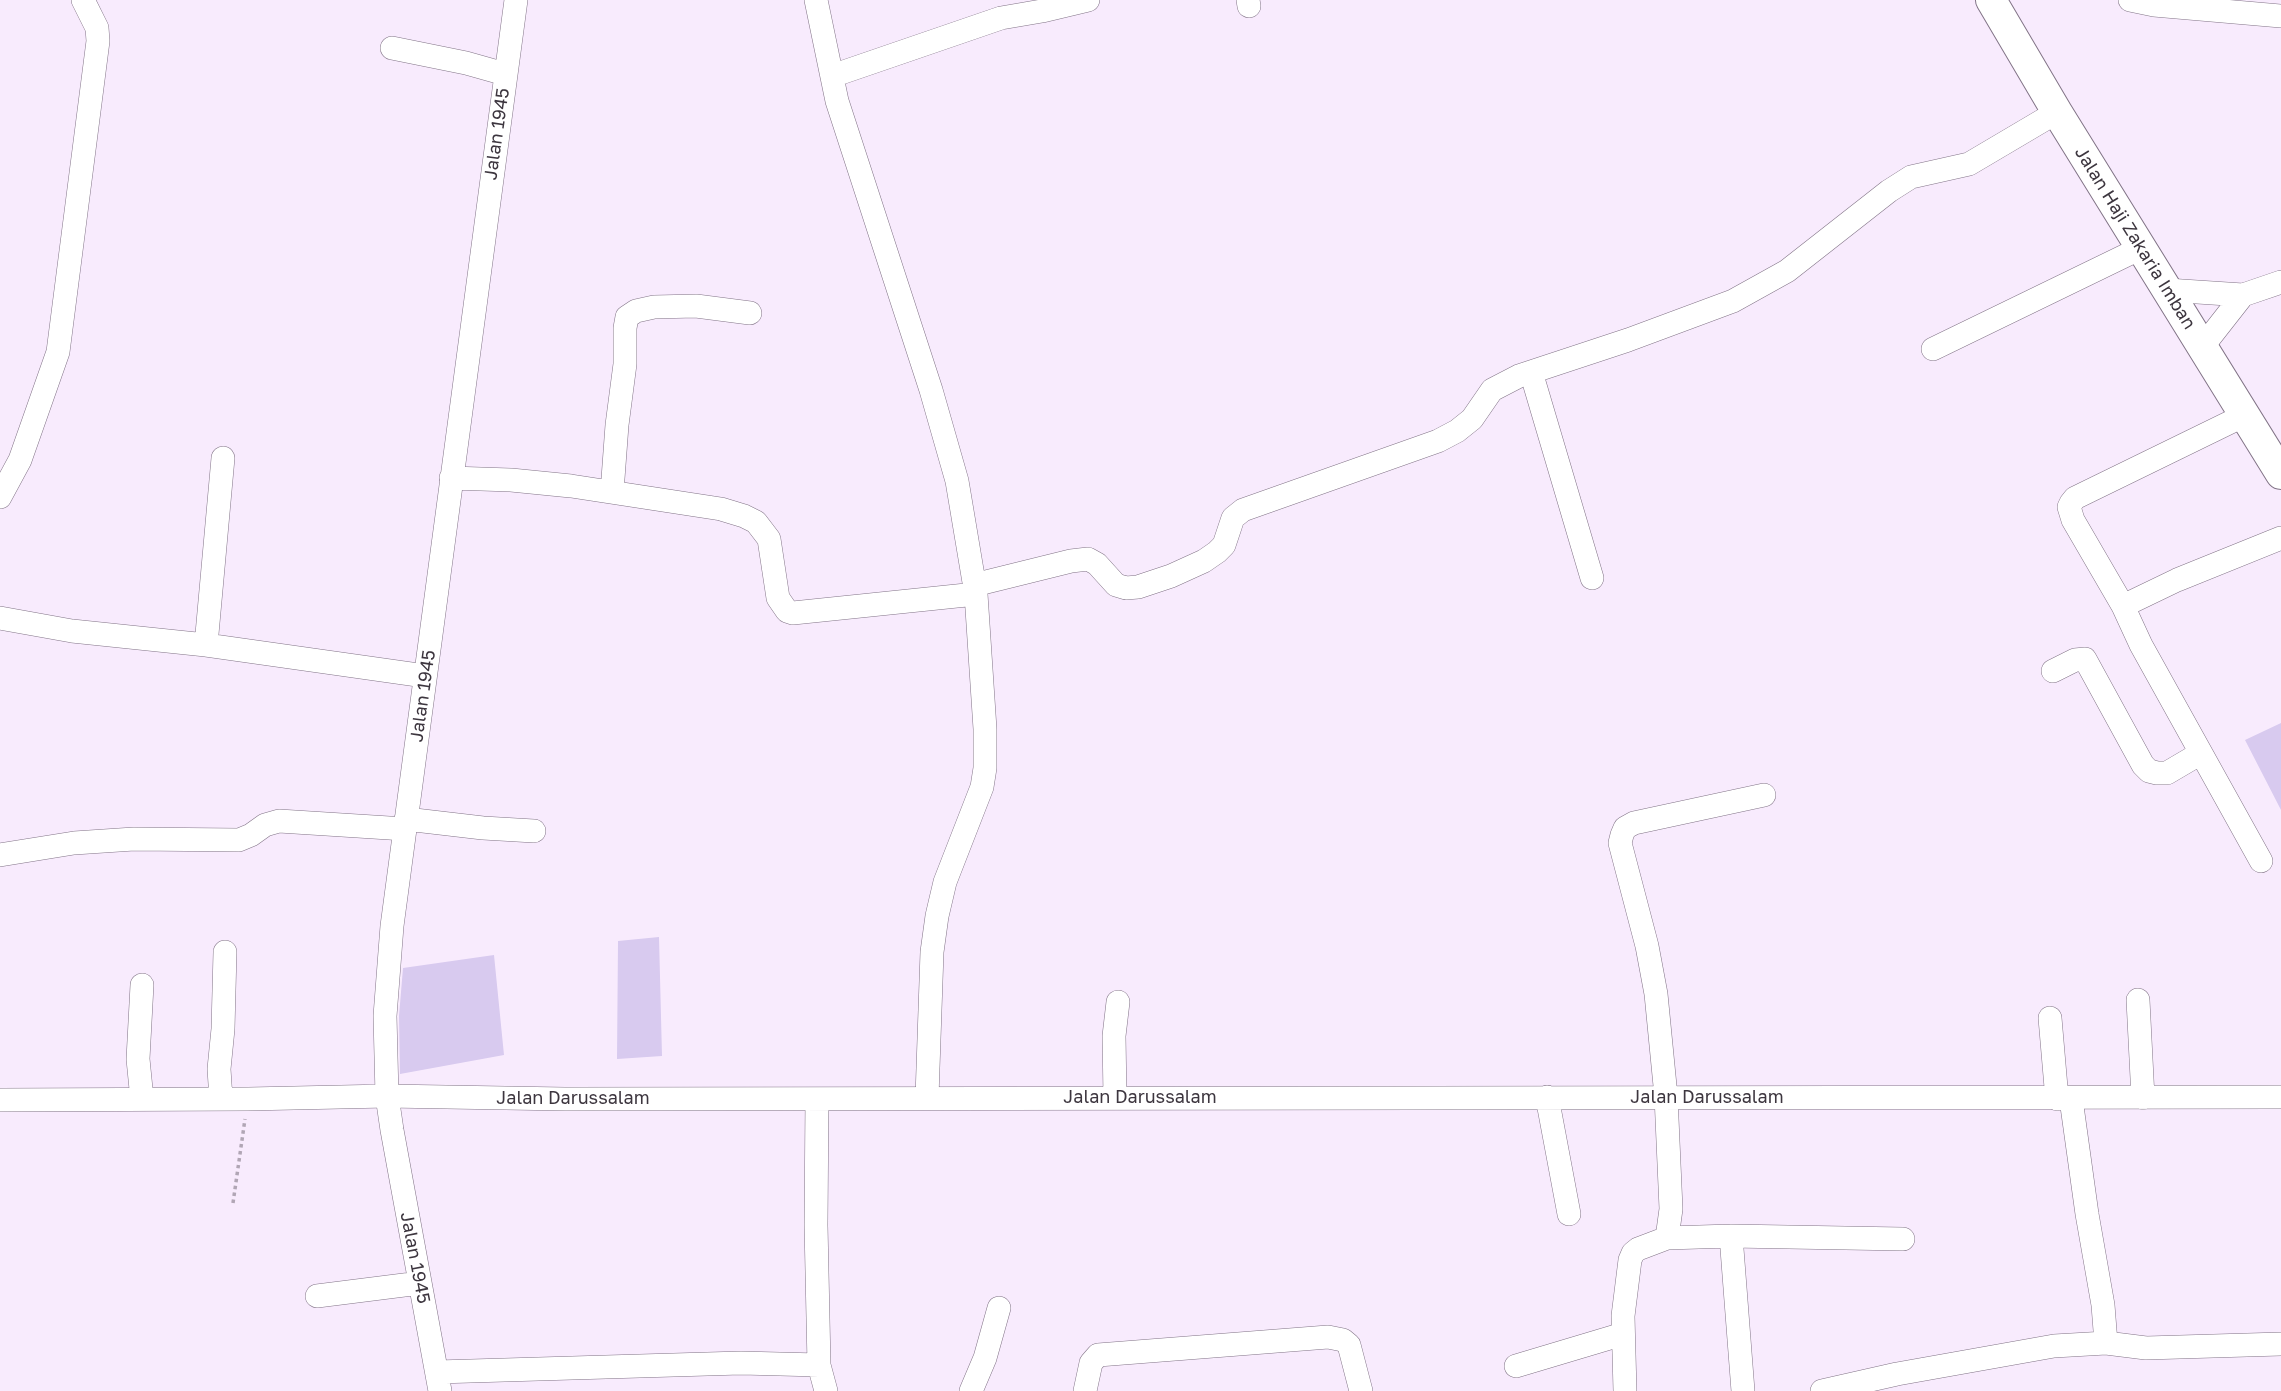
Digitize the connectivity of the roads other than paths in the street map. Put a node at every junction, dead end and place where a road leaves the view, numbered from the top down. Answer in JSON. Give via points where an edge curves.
{"nodes":[{"id":1,"x":83,"y":0,"type":"edge"},
{"id":2,"x":516,"y":0,"type":"edge"},
{"id":3,"x":816,"y":0,"type":"edge"},
{"id":4,"x":1088,"y":0,"type":"edge"},
{"id":5,"x":1991,"y":0,"type":"edge"},
{"id":6,"x":2130,"y":0,"type":"edge"},
{"id":7,"x":2212,"y":5,"type":"edge"},
{"id":8,"x":2281,"y":16,"type":"edge"},
{"id":9,"x":392,"y":48,"type":"dead end"},
{"id":10,"x":505,"y":74,"type":"junction"},
{"id":11,"x":832,"y":76,"type":"junction"},
{"id":12,"x":2057,"y":112,"type":"junction"},
{"id":13,"x":2141,"y":248,"type":"junction"},
{"id":14,"x":2281,"y":282,"type":"edge"},
{"id":15,"x":2167,"y":290,"type":"junction"},
{"id":16,"x":2243,"y":295,"type":"junction"},
{"id":17,"x":750,"y":313,"type":"dead end"},
{"id":18,"x":2203,"y":346,"type":"junction"},
{"id":19,"x":1933,"y":349,"type":"dead end"},
{"id":20,"x":1531,"y":372,"type":"junction"},
{"id":21,"x":2245,"y":415,"type":"junction"},
{"id":22,"x":223,"y":458,"type":"dead end"},
{"id":23,"x":8,"y":465,"type":"edge"},
{"id":24,"x":2281,"y":474,"type":"edge"},
{"id":25,"x":451,"y":478,"type":"junction"},
{"id":26,"x":612,"y":492,"type":"junction"},
{"id":27,"x":0,"y":497,"type":"edge"},
{"id":28,"x":2281,"y":538,"type":"edge"},
{"id":29,"x":1592,"y":578,"type":"dead end"},
{"id":30,"x":975,"y":589,"type":"junction"},
{"id":31,"x":2123,"y":606,"type":"junction"},
{"id":32,"x":0,"y":618,"type":"edge"},
{"id":33,"x":206,"y":645,"type":"junction"},
{"id":34,"x":2053,"y":671,"type":"dead end"},
{"id":35,"x":425,"y":676,"type":"junction"},
{"id":36,"x":2201,"y":753,"type":"junction"},
{"id":37,"x":1764,"y":795,"type":"dead end"},
{"id":38,"x":406,"y":824,"type":"junction"},
{"id":39,"x":534,"y":831,"type":"dead end"},
{"id":40,"x":0,"y":855,"type":"edge"},
{"id":41,"x":2260,"y":861,"type":"dead end"},
{"id":42,"x":225,"y":952,"type":"dead end"},
{"id":43,"x":142,"y":985,"type":"dead end"},
{"id":44,"x":2138,"y":1000,"type":"dead end"},
{"id":45,"x":1118,"y":1002,"type":"dead end"},
{"id":46,"x":2050,"y":1018,"type":"dead end"},
{"id":47,"x":387,"y":1096,"type":"junction"},
{"id":48,"x":927,"y":1097,"type":"junction"},
{"id":49,"x":1115,"y":1097,"type":"junction"},
{"id":50,"x":1547,"y":1097,"type":"junction"},
{"id":51,"x":1666,"y":1097,"type":"junction"},
{"id":52,"x":2281,"y":1097,"type":"edge"},
{"id":53,"x":2143,"y":1098,"type":"junction"},
{"id":54,"x":142,"y":1099,"type":"junction"},
{"id":55,"x":221,"y":1099,"type":"junction"},
{"id":56,"x":817,"y":1099,"type":"junction"},
{"id":57,"x":2064,"y":1099,"type":"junction"},
{"id":58,"x":0,"y":1100,"type":"edge"},
{"id":59,"x":1569,"y":1214,"type":"dead end"},
{"id":60,"x":1731,"y":1236,"type":"junction"},
{"id":61,"x":1667,"y":1238,"type":"junction"},
{"id":62,"x":1903,"y":1239,"type":"dead end"},
{"id":63,"x":420,"y":1283,"type":"junction"},
{"id":64,"x":317,"y":1296,"type":"dead end"},
{"id":65,"x":999,"y":1308,"type":"dead end"},
{"id":66,"x":1623,"y":1334,"type":"junction"},
{"id":67,"x":2106,"y":1343,"type":"junction"},
{"id":68,"x":2281,"y":1344,"type":"edge"},
{"id":69,"x":819,"y":1365,"type":"junction"},
{"id":70,"x":1516,"y":1366,"type":"dead end"},
{"id":71,"x":439,"y":1382,"type":"edge"},
{"id":72,"x":1833,"y":1390,"type":"edge"},
{"id":73,"x":826,"y":1391,"type":"edge"},
{"id":74,"x":971,"y":1391,"type":"edge"},
{"id":75,"x":1086,"y":1391,"type":"edge"},
{"id":76,"x":1361,"y":1391,"type":"edge"},
{"id":77,"x":1625,"y":1391,"type":"edge"},
{"id":78,"x":1743,"y":1391,"type":"edge"}],
"edges":[{"from":1,"to":23,"type":"street","via":[[97,28],[98,41],[58,352],[39,410]]},
{"from":2,"to":10,"type":"street","name":"Jalan 1945"},
{"from":3,"to":11,"type":"street"},
{"from":4,"to":11,"type":"street","via":[[1001,18]]},
{"from":5,"to":12,"type":"main road","name":"Jalan Haji Zakaria Imban"},
{"from":6,"to":7,"type":"street","via":[[2154,5]]},
{"from":7,"to":8,"type":"street"},
{"from":9,"to":10,"type":"street"},
{"from":10,"to":25,"type":"street","name":"Jalan 1945"},
{"from":11,"to":30,"type":"street","via":[[957,481]]},
{"from":12,"to":13,"type":"main road","name":"Jalan Haji Zakaria Imban"},
{"from":12,"to":20,"type":"street","via":[[1969,164],[1911,177],[1787,271],[1733,300]]},
{"from":13,"to":15,"type":"main road","name":"Jalan Haji Zakaria Imban"},
{"from":13,"to":19,"type":"street"},
{"from":14,"to":16,"type":"street"},
{"from":15,"to":16,"type":"street"},
{"from":15,"to":18,"type":"main road","name":"Jalan Haji Zakaria Imban"},
{"from":16,"to":18,"type":"street"},
{"from":17,"to":26,"type":"street","via":[[696,306],[653,307],[627,317]]},
{"from":18,"to":21,"type":"main road","name":"Jalan Haji Zakaria Imban"},
{"from":20,"to":29,"type":"street"},
{"from":20,"to":30,"type":"street","via":[[1492,390],[1472,419],[1438,441],[1243,510],[1233,518],[1217,552],[1171,576],[1126,588],[1116,585],[1088,559]]},
{"from":21,"to":24,"type":"main road","name":"Jalan Haji Zakaria Imban"},
{"from":21,"to":31,"type":"street","via":[[2070,503],[2073,520]]},
{"from":22,"to":33,"type":"street"},
{"from":23,"to":27,"type":"street"},
{"from":25,"to":26,"type":"street"},
{"from":25,"to":35,"type":"street","name":"Jalan 1945"},
{"from":26,"to":30,"type":"street","via":[[721,509],[756,522],[769,539],[778,598],[793,613]]},
{"from":28,"to":31,"type":"street"},
{"from":30,"to":48,"type":"street","via":[[985,768],[937,916]]},
{"from":31,"to":36,"type":"street"},
{"from":32,"to":33,"type":"street","via":[[72,631]]},
{"from":33,"to":35,"type":"street"},
{"from":34,"to":36,"type":"street","via":[[2084,659],[2149,771],[2167,773]]},
{"from":35,"to":38,"type":"street","name":"Jalan 1945"},
{"from":36,"to":41,"type":"street"},
{"from":37,"to":51,"type":"street","via":[[1634,823],[1622,835],[1620,843],[1656,994]]},
{"from":38,"to":39,"type":"street"},
{"from":38,"to":40,"type":"street","via":[[279,821],[239,840],[134,839]]},
{"from":38,"to":47,"type":"street","name":"Jalan 1945","via":[[392,926]]},
{"from":42,"to":55,"type":"street"},
{"from":43,"to":54,"type":"street","via":[[138,1059]]},
{"from":44,"to":53,"type":"street"},
{"from":45,"to":49,"type":"street"},
{"from":46,"to":57,"type":"street"},
{"from":47,"to":55,"type":"street","name":"Jalan Darussalam"},
{"from":47,"to":56,"type":"street","name":"Jalan Darussalam"},
{"from":47,"to":63,"type":"street","name":"Jalan 1945"},
{"from":48,"to":49,"type":"street","name":"Jalan Darussalam"},
{"from":48,"to":56,"type":"street","name":"Jalan Darussalam"},
{"from":49,"to":50,"type":"street","name":"Jalan Darussalam"},
{"from":50,"to":51,"type":"street","name":"Jalan Darussalam"},
{"from":50,"to":59,"type":"street"},
{"from":51,"to":57,"type":"street","name":"Jalan Darussalam"},
{"from":51,"to":61,"type":"street","via":[[1671,1209]]},
{"from":52,"to":53,"type":"street","name":"Jalan Darussalam"},
{"from":53,"to":57,"type":"street","name":"Jalan Darussalam"},
{"from":54,"to":55,"type":"street","name":"Jalan Darussalam"},
{"from":54,"to":58,"type":"street","name":"Jalan Darussalam"},
{"from":56,"to":69,"type":"street"},
{"from":57,"to":67,"type":"street"},
{"from":60,"to":61,"type":"street"},
{"from":60,"to":62,"type":"street"},
{"from":60,"to":78,"type":"street"},
{"from":61,"to":66,"type":"street","via":[[1633,1253]]},
{"from":63,"to":64,"type":"street"},
{"from":63,"to":71,"type":"street","name":"Jalan 1945"},
{"from":65,"to":74,"type":"street"},
{"from":66,"to":70,"type":"street"},
{"from":66,"to":77,"type":"street"},
{"from":67,"to":68,"type":"street","via":[[2146,1348]]},
{"from":67,"to":72,"type":"street","via":[[2054,1346]]},
{"from":69,"to":71,"type":"street","via":[[741,1363]]},
{"from":69,"to":73,"type":"street"},
{"from":75,"to":76,"type":"street","via":[[1091,1363],[1098,1354],[1328,1337],[1349,1345]]}]}
